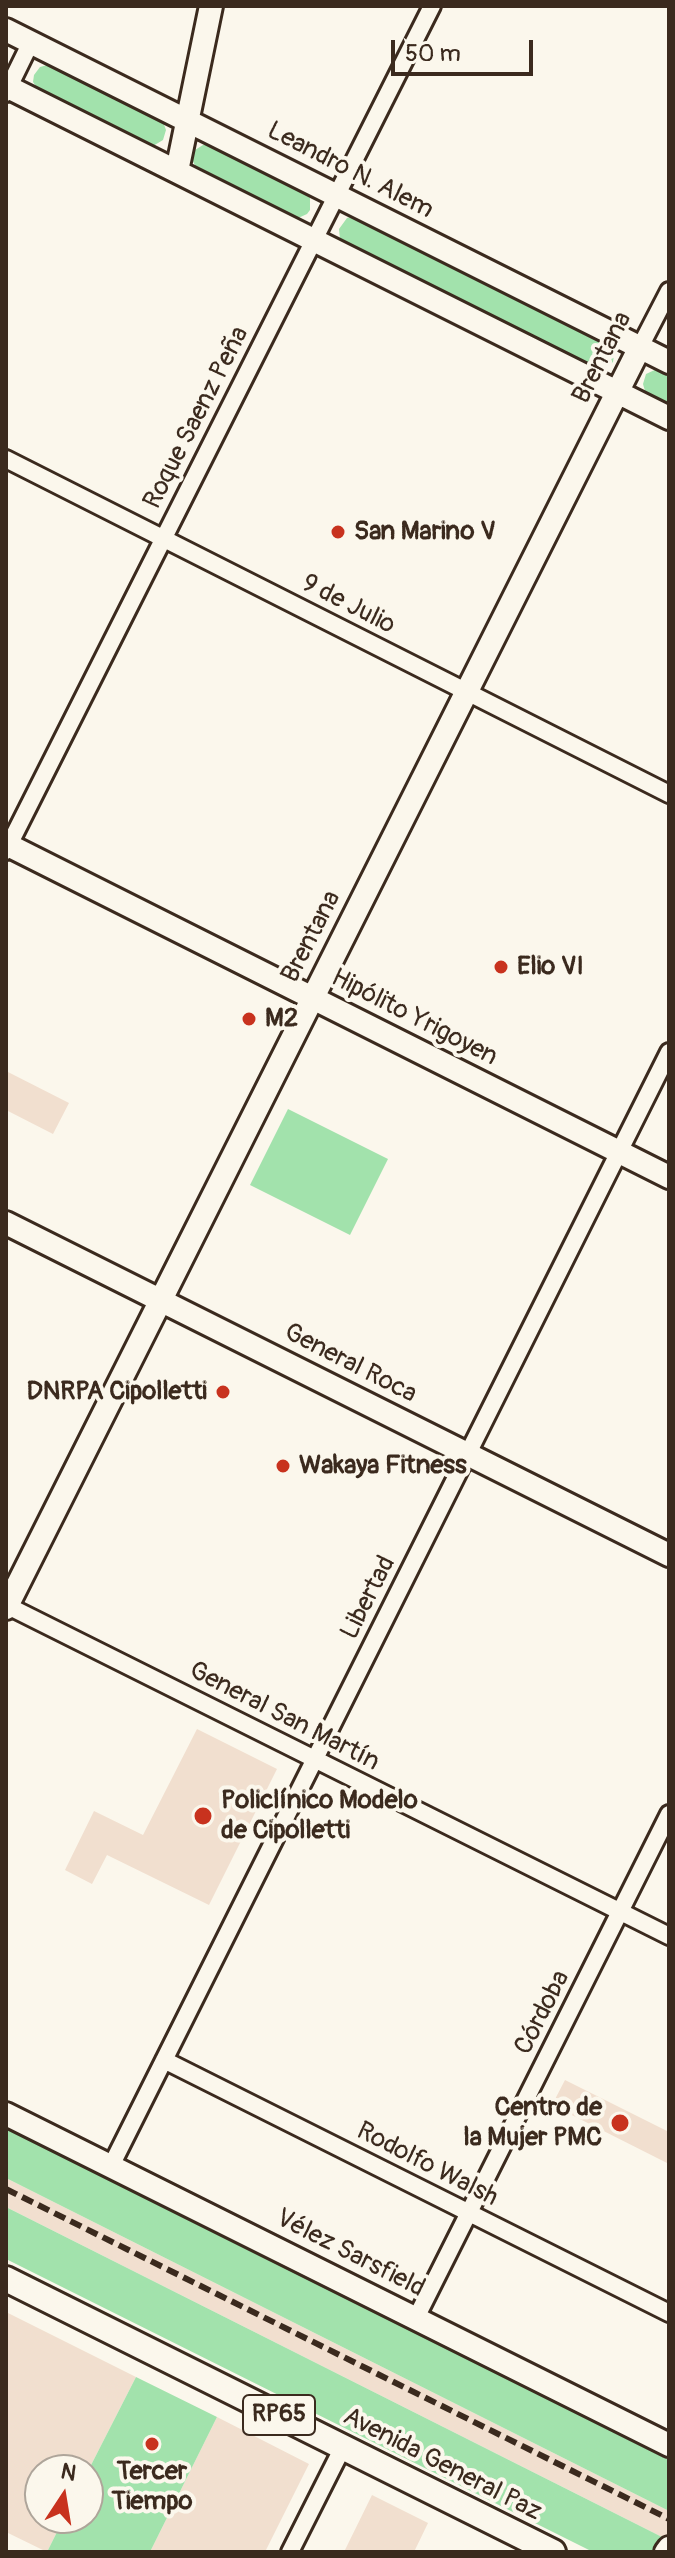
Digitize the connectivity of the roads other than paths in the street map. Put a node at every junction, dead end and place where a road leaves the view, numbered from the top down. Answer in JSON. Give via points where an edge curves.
{"nodes":[{"id":1,"x":211,"y":6,"type":"edge"},
{"id":2,"x":432,"y":6,"type":"edge"},
{"id":3,"x":6,"y":30,"type":"edge"},
{"id":4,"x":31,"y":42,"type":"junction"},
{"id":5,"x":7,"y":89,"type":"edge"},
{"id":6,"x":187,"y":121,"type":"junction"},
{"id":7,"x":177,"y":171,"type":"junction"},
{"id":8,"x":336,"y":195,"type":"junction"},
{"id":9,"x":314,"y":240,"type":"junction"},
{"id":10,"x":669,"y":291,"type":"edge"},
{"id":11,"x":640,"y":347,"type":"junction"},
{"id":12,"x":669,"y":362,"type":"edge"},
{"id":13,"x":618,"y":392,"type":"junction"},
{"id":14,"x":669,"y":418,"type":"edge"},
{"id":15,"x":6,"y":459,"type":"edge"},
{"id":16,"x":163,"y":538,"type":"junction"},
{"id":17,"x":467,"y":691,"type":"junction"},
{"id":18,"x":669,"y":794,"type":"edge"},
{"id":19,"x":7,"y":847,"type":"edge"},
{"id":20,"x":313,"y":998,"type":"junction"},
{"id":21,"x":669,"y":1052,"type":"edge"},
{"id":22,"x":619,"y":1152,"type":"junction"},
{"id":23,"x":669,"y":1177,"type":"edge"},
{"id":24,"x":6,"y":1223,"type":"edge"},
{"id":25,"x":161,"y":1300,"type":"junction"},
{"id":26,"x":468,"y":1454,"type":"junction"},
{"id":27,"x":669,"y":1555,"type":"edge"},
{"id":28,"x":6,"y":1606,"type":"edge"},
{"id":29,"x":315,"y":1759,"type":"junction"},
{"id":30,"x":669,"y":1814,"type":"edge"},
{"id":31,"x":620,"y":1912,"type":"junction"},
{"id":32,"x":669,"y":1936,"type":"edge"},
{"id":33,"x":164,"y":2060,"type":"junction"},
{"id":34,"x":6,"y":2114,"type":"edge"},
{"id":35,"x":111,"y":2166,"type":"junction"},
{"id":36,"x":469,"y":2213,"type":"junction"},
{"id":37,"x":6,"y":2279,"type":"edge"},
{"id":38,"x":669,"y":2313,"type":"edge"},
{"id":39,"x":416,"y":2318,"type":"junction"},
{"id":40,"x":669,"y":2445,"type":"edge"},
{"id":41,"x":343,"y":2447,"type":"junction"},
{"id":42,"x":290,"y":2552,"type":"edge"},
{"id":43,"x":553,"y":2552,"type":"edge"}],
"edges":[{"from":1,"to":6,"type":"main road"},
{"from":2,"to":8,"type":"street","name":"Roque Saenz Peña"},
{"from":3,"to":4,"type":"main road","name":"Leandro N. Alem"},
{"from":4,"to":5,"type":"street"},
{"from":4,"to":6,"type":"main road","name":"Leandro N. Alem"},
{"from":5,"to":7,"type":"main road"},
{"from":6,"to":7,"type":"main road"},
{"from":6,"to":8,"type":"main road","name":"Leandro N. Alem"},
{"from":7,"to":9,"type":"main road"},
{"from":8,"to":9,"type":"street","name":"Roque Saenz Peña"},
{"from":8,"to":11,"type":"main road","name":"Leandro N. Alem"},
{"from":9,"to":13,"type":"main road"},
{"from":9,"to":16,"type":"street","name":"Roque Saenz Peña"},
{"from":10,"to":11,"type":"street","name":"Brentana"},
{"from":11,"to":12,"type":"main road","name":"Leandro N. Alem"},
{"from":11,"to":13,"type":"main road","name":"Brentana"},
{"from":13,"to":14,"type":"main road"},
{"from":13,"to":17,"type":"main road","name":"Brentana"},
{"from":15,"to":16,"type":"street","name":"9 de Julio"},
{"from":16,"to":17,"type":"street","name":"9 de Julio"},
{"from":16,"to":19,"type":"street","name":"Roque Saenz Peña"},
{"from":17,"to":18,"type":"street","name":"9 de Julio"},
{"from":17,"to":20,"type":"main road","name":"Brentana"},
{"from":19,"to":20,"type":"main road","name":"Hipólito Yrigoyen"},
{"from":20,"to":22,"type":"main road","name":"Hipólito Yrigoyen"},
{"from":20,"to":25,"type":"main road","name":"Brentana"},
{"from":21,"to":22,"type":"street","name":"Libertad"},
{"from":22,"to":23,"type":"main road","name":"Hipólito Yrigoyen"},
{"from":22,"to":26,"type":"street","name":"Libertad"},
{"from":24,"to":25,"type":"main road","name":"General Roca"},
{"from":25,"to":26,"type":"main road","name":"General Roca"},
{"from":25,"to":28,"type":"main road","name":"Brentana"},
{"from":26,"to":27,"type":"main road","name":"General Roca"},
{"from":26,"to":29,"type":"street","name":"Libertad"},
{"from":28,"to":29,"type":"street","name":"General San Martín"},
{"from":29,"to":31,"type":"street","name":"General San Martín"},
{"from":29,"to":33,"type":"street","name":"Libertad"},
{"from":30,"to":31,"type":"street","name":"Córdoba"},
{"from":31,"to":32,"type":"street","name":"General San Martín"},
{"from":31,"to":36,"type":"street","name":"Córdoba"},
{"from":33,"to":35,"type":"street","name":"Libertad"},
{"from":33,"to":36,"type":"street","name":"Rodolfo Walsh"},
{"from":34,"to":35,"type":"main road","name":"Vélez Sarsfield"},
{"from":35,"to":39,"type":"main road","name":"Vélez Sarsfield"},
{"from":36,"to":38,"type":"street","name":"Rodolfo Walsh"},
{"from":36,"to":39,"type":"street","name":"Córdoba"},
{"from":37,"to":41,"type":"main road","name":"Avenida General Paz","number":"RP65"},
{"from":39,"to":40,"type":"main road","name":"Vélez Sarsfield"},
{"from":41,"to":42,"type":"street"},
{"from":41,"to":43,"type":"main road","name":"Avenida General Paz","number":"RP65"}]}
